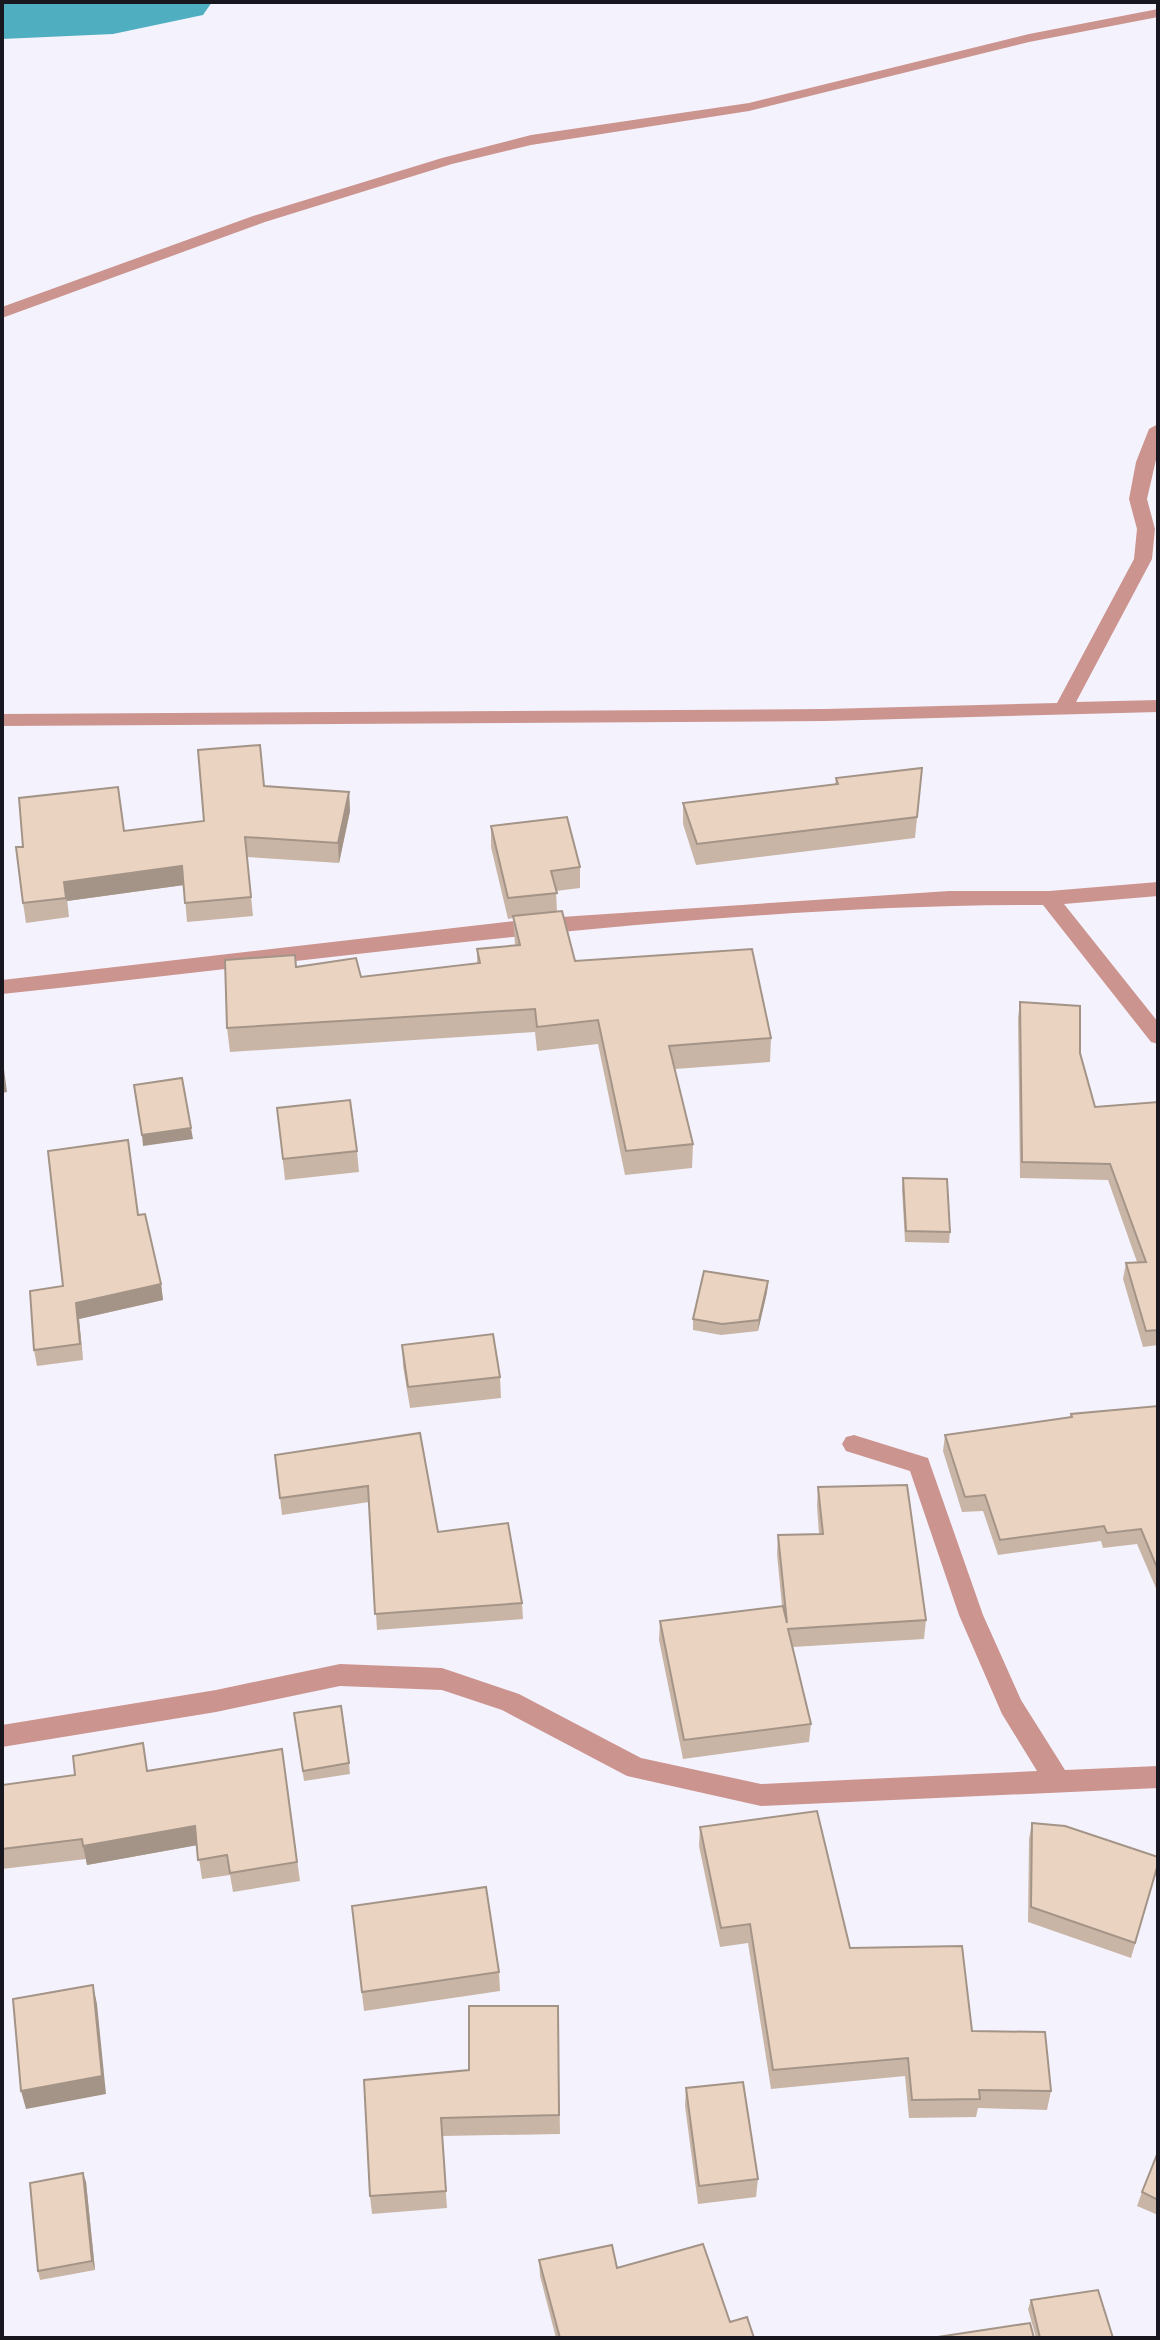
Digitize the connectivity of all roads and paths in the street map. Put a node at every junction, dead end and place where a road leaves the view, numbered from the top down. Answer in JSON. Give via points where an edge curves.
{"nodes":[{"id":1,"x":1158,"y":13,"type":"edge"},
{"id":2,"x":2,"y":313,"type":"edge"},
{"id":3,"x":1158,"y":429,"type":"edge"},
{"id":4,"x":1158,"y":706,"type":"edge"},
{"id":5,"x":1064,"y":707,"type":"junction"},
{"id":6,"x":2,"y":720,"type":"edge"},
{"id":7,"x":1158,"y":889,"type":"edge"},
{"id":8,"x":1049,"y":898,"type":"junction"},
{"id":9,"x":2,"y":987,"type":"edge"},
{"id":10,"x":1158,"y":1037,"type":"edge"},
{"id":11,"x":854,"y":1444,"type":"dead end"},
{"id":12,"x":2,"y":1736,"type":"edge"},
{"id":13,"x":1158,"y":1777,"type":"edge"},
{"id":14,"x":1058,"y":1782,"type":"junction"}],
"edges":[{"from":1,"to":2,"type":"street","via":[[1029,38],[749,107],[531,140],[447,161],[259,219]]},
{"from":3,"to":5,"type":"street","via":[[1138,499],[1146,529],[1143,559]]},
{"from":4,"to":5,"type":"street"},
{"from":5,"to":6,"type":"street","via":[[826,715]]},
{"from":7,"to":8,"type":"street"},
{"from":8,"to":9,"type":"street","via":[[933,899],[531,926]]},
{"from":8,"to":10,"type":"street"},
{"from":11,"to":14,"type":"street","via":[[920,1465],[971,1615],[1011,1706]]},
{"from":12,"to":14,"type":"street","via":[[340,1675],[442,1679],[510,1702],[636,1768],[761,1795]]},
{"from":13,"to":14,"type":"street"}]}
